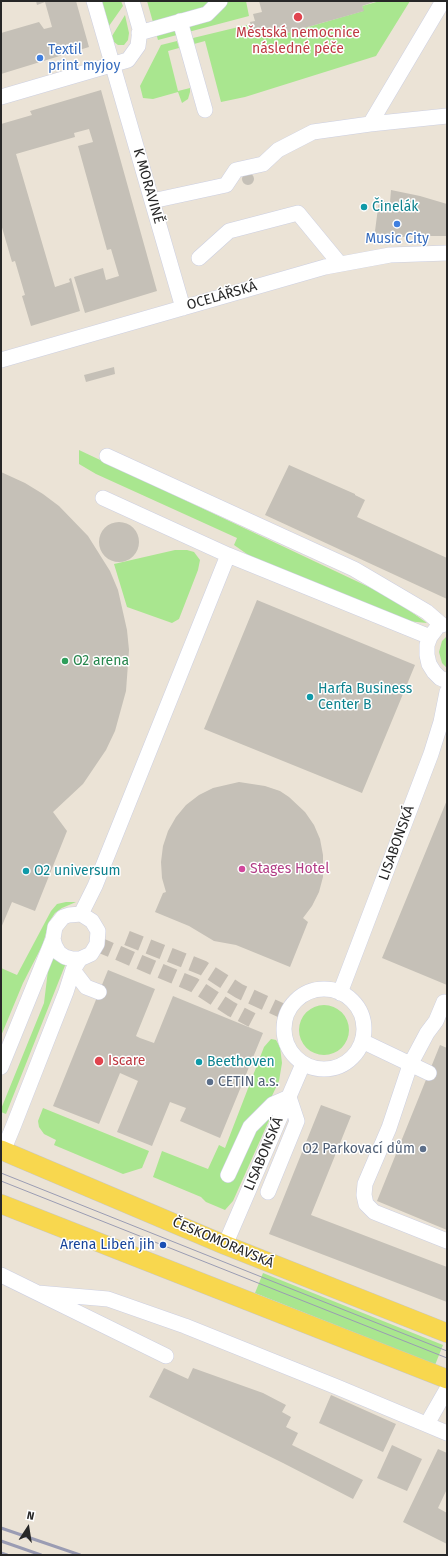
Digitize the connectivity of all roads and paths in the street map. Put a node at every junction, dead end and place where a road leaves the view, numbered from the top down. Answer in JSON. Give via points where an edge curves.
{"nodes":[{"id":1,"x":94,"y":1,"type":"edge"},
{"id":2,"x":132,"y":1,"type":"edge"},
{"id":3,"x":220,"y":1,"type":"edge"},
{"id":4,"x":443,"y":1,"type":"edge"},
{"id":5,"x":180,"y":21,"type":"junction"},
{"id":6,"x":139,"y":33,"type":"junction"},
{"id":7,"x":113,"y":65,"type":"junction"},
{"id":8,"x":1,"y":97,"type":"edge"},
{"id":9,"x":205,"y":110,"type":"dead end"},
{"id":10,"x":447,"y":116,"type":"edge"},
{"id":11,"x":370,"y":124,"type":"junction"},
{"id":12,"x":152,"y":201,"type":"junction"},
{"id":13,"x":447,"y":253,"type":"edge"},
{"id":14,"x":199,"y":258,"type":"dead end"},
{"id":15,"x":340,"y":264,"type":"junction"},
{"id":16,"x":183,"y":308,"type":"junction"},
{"id":17,"x":1,"y":360,"type":"edge"},
{"id":18,"x":107,"y":456,"type":"dead end"},
{"id":19,"x":103,"y":498,"type":"dead end"},
{"id":20,"x":228,"y":555,"type":"junction"},
{"id":21,"x":444,"y":624,"type":"edge"},
{"id":22,"x":430,"y":637,"type":"junction"},
{"id":23,"x":447,"y":681,"type":"edge"},
{"id":24,"x":447,"y":692,"type":"edge"},
{"id":25,"x":81,"y":914,"type":"junction"},
{"id":26,"x":53,"y":939,"type":"junction"},
{"id":27,"x":76,"y":964,"type":"junction"},
{"id":28,"x":66,"y":992,"type":"junction"},
{"id":29,"x":340,"y":993,"type":"junction"},
{"id":30,"x":447,"y":1004,"type":"edge"},
{"id":31,"x":442,"y":1023,"type":"edge"},
{"id":32,"x":362,"y":1041,"type":"junction"},
{"id":33,"x":303,"y":1064,"type":"junction"},
{"id":34,"x":410,"y":1065,"type":"junction"},
{"id":35,"x":1,"y":1067,"type":"edge"},
{"id":36,"x":429,"y":1073,"type":"dead end"},
{"id":37,"x":289,"y":1097,"type":"junction"},
{"id":38,"x":2,"y":1152,"type":"edge"},
{"id":39,"x":228,"y":1175,"type":"dead end"},
{"id":40,"x":268,"y":1192,"type":"dead end"},
{"id":41,"x":1,"y":1204,"type":"edge"},
{"id":42,"x":447,"y":1241,"type":"edge"},
{"id":43,"x":226,"y":1245,"type":"junction"},
{"id":44,"x":1,"y":1276,"type":"edge"},
{"id":45,"x":38,"y":1293,"type":"junction"},
{"id":46,"x":447,"y":1334,"type":"edge"},
{"id":47,"x":166,"y":1356,"type":"dead end"},
{"id":48,"x":447,"y":1379,"type":"edge"},
{"id":49,"x":447,"y":1389,"type":"edge"},
{"id":50,"x":427,"y":1424,"type":"junction"},
{"id":51,"x":447,"y":1433,"type":"edge"}],
"edges":[{"from":1,"to":7,"type":"street","name":"K MORAVINĚ"},
{"from":2,"to":6,"type":"street"},
{"from":3,"to":5,"type":"street","via":[[207,14]]},
{"from":4,"to":11,"type":"street"},
{"from":5,"to":6,"type":"street"},
{"from":5,"to":9,"type":"street"},
{"from":6,"to":7,"type":"street","via":[[136,51],[128,60]]},
{"from":7,"to":8,"type":"street"},
{"from":7,"to":12,"type":"street","name":"K MORAVINĚ"},
{"from":10,"to":11,"type":"street"},
{"from":11,"to":12,"type":"street","via":[[313,132],[278,150],[263,164],[236,170],[226,185]]},
{"from":12,"to":16,"type":"street","name":"K MORAVINĚ"},
{"from":13,"to":15,"type":"street","name":"OCELÁŘSKÁ","via":[[390,255]]},
{"from":14,"to":15,"type":"street","via":[[229,231],[298,213]]},
{"from":15,"to":16,"type":"street","name":"OCELÁŘSKÁ"},
{"from":16,"to":17,"type":"street","name":"OCELÁŘSKÁ"},
{"from":18,"to":21,"type":"street","via":[[354,569]]},
{"from":19,"to":20,"type":"street"},
{"from":20,"to":22,"type":"street"},
{"from":20,"to":25,"type":"street","via":[[95,886]]},
{"from":21,"to":22,"type":"street"},
{"from":22,"to":23,"type":"street","via":[[426,655],[429,664],[434,672]]},
{"from":24,"to":29,"type":"street","name":"LISABONSKÁ","via":[[431,754]]},
{"from":25,"to":26,"type":"street","via":[[63,917],[55,927]]},
{"from":25,"to":27,"type":"street","via":[[96,925],[98,938],[95,949]]},
{"from":26,"to":27,"type":"street","via":[[59,953],[72,959]]},
{"from":26,"to":35,"type":"street"},
{"from":27,"to":28,"type":"street"},
{"from":27,"to":28,"type":"street","via":[[93,989]]},
{"from":28,"to":38,"type":"street"},
{"from":29,"to":32,"type":"street","via":[[358,1008],[364,1030]]},
{"from":29,"to":33,"type":"street","via":[[316,990],[304,995],[287,1013],[284,1036],[291,1052]]},
{"from":30,"to":31,"type":"street","via":[[444,1002]]},
{"from":31,"to":34,"type":"street","via":[[427,1033]]},
{"from":32,"to":33,"type":"street","via":[[349,1061],[338,1067],[326,1070]]},
{"from":32,"to":34,"type":"street"},
{"from":33,"to":37,"type":"street","name":"LISABONSKÁ"},
{"from":34,"to":36,"type":"street"},
{"from":34,"to":42,"type":"street","via":[[364,1195],[366,1204],[374,1212]]},
{"from":37,"to":39,"type":"street","via":[[273,1104],[250,1127]]},
{"from":37,"to":40,"type":"street","via":[[297,1121]]},
{"from":37,"to":43,"type":"street","name":"LISABONSKÁ"},
{"from":38,"to":43,"type":"main road","name":"ČESKOMORAVSKÁ"},
{"from":41,"to":48,"type":"main road"},
{"from":43,"to":46,"type":"main road","name":"ČESKOMORAVSKÁ"},
{"from":44,"to":45,"type":"street"},
{"from":45,"to":47,"type":"street"},
{"from":45,"to":50,"type":"street","via":[[108,1299],[185,1326]]},
{"from":49,"to":50,"type":"street"},
{"from":50,"to":51,"type":"street"}]}
